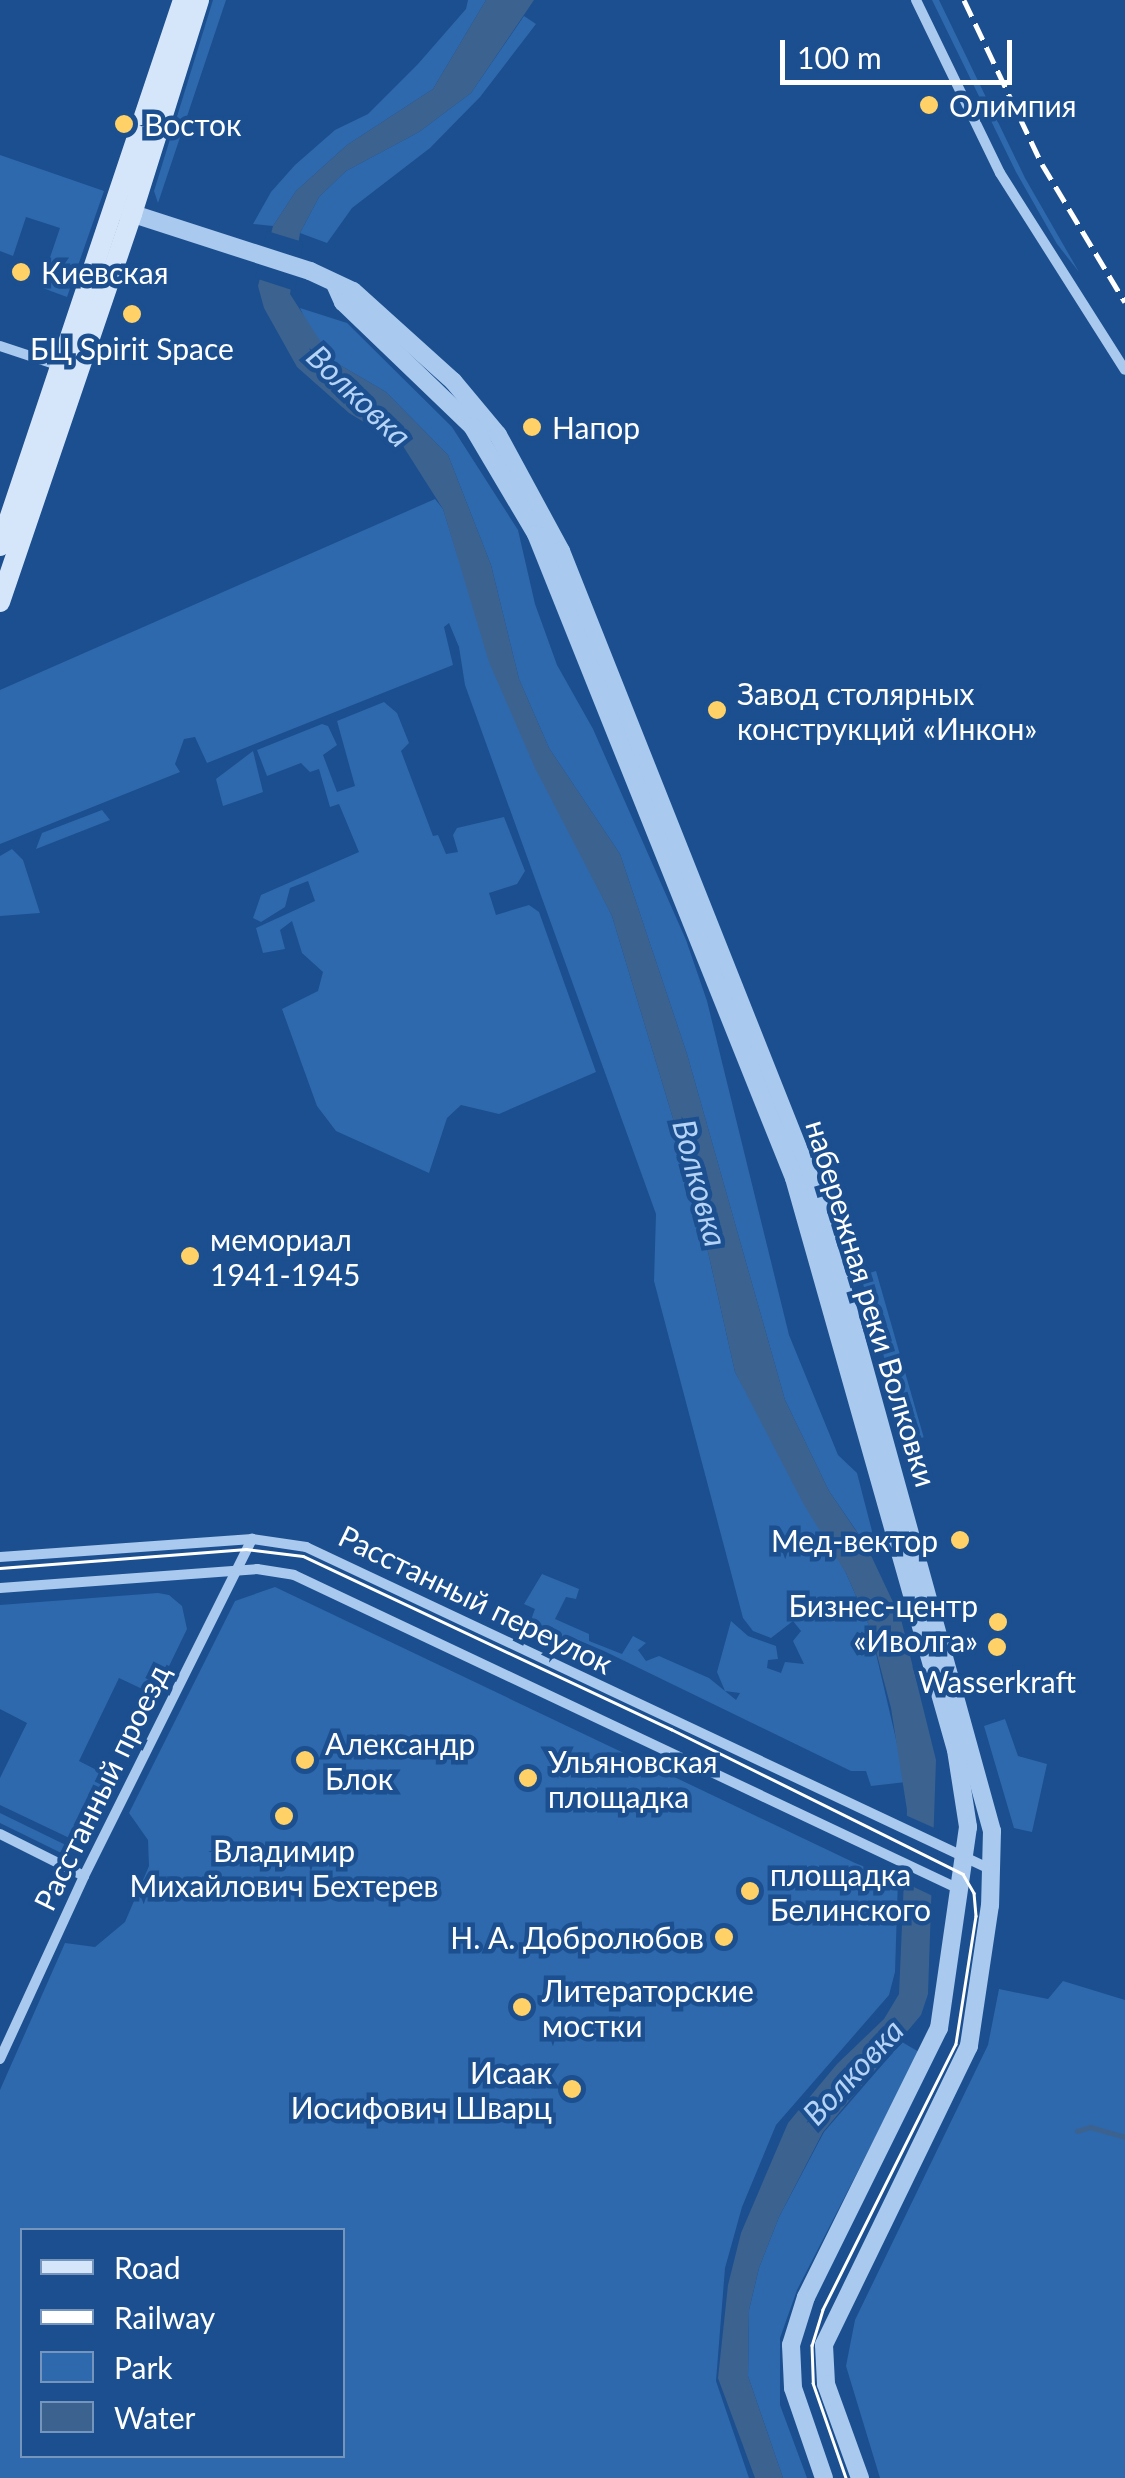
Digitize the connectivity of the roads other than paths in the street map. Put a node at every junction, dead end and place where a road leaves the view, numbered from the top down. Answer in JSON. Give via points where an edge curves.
{"nodes":[{"id":1,"x":183,"y":0,"type":"edge"},
{"id":2,"x":199,"y":0,"type":"edge"},
{"id":3,"x":916,"y":0,"type":"edge"},
{"id":4,"x":124,"y":211,"type":"junction"},
{"id":5,"x":335,"y":284,"type":"junction"},
{"id":6,"x":0,"y":346,"type":"edge"},
{"id":7,"x":70,"y":369,"type":"junction"},
{"id":8,"x":1125,"y":370,"type":"edge"},
{"id":9,"x":0,"y":546,"type":"edge"},
{"id":10,"x":0,"y":602,"type":"edge"},
{"id":11,"x":252,"y":1539,"type":"junction"},
{"id":12,"x":0,"y":1557,"type":"edge"},
{"id":13,"x":235,"y":1571,"type":"junction"},
{"id":14,"x":0,"y":1588,"type":"edge"},
{"id":15,"x":0,"y":1834,"type":"edge"},
{"id":16,"x":963,"y":1857,"type":"junction"},
{"id":17,"x":992,"y":1870,"type":"junction"},
{"id":18,"x":84,"y":1876,"type":"junction"},
{"id":19,"x":957,"y":1888,"type":"junction"},
{"id":20,"x":0,"y":2059,"type":"edge"},
{"id":21,"x":824,"y":2478,"type":"edge"},
{"id":22,"x":860,"y":2478,"type":"edge"}],
"edges":[{"from":1,"to":4,"type":"main road"},
{"from":2,"to":4,"type":"main road"},
{"from":3,"to":8,"type":"street","via":[[1000,173]]},
{"from":4,"to":5,"type":"street","name":"набережная реки Волковки"},
{"from":4,"to":7,"type":"main road"},
{"from":5,"to":16,"type":"street","name":"набережная реки Волковки","via":[[343,302],[459,411],[516,494],[767,1107],[802,1203],[956,1750],[968,1826]]},
{"from":5,"to":17,"type":"street","name":"набережная реки Волковки","via":[[380,312],[477,407],[525,480],[573,580],[816,1193],[972,1746],[992,1831]]},
{"from":6,"to":7,"type":"street"},
{"from":7,"to":9,"type":"main road"},
{"from":7,"to":10,"type":"main road"},
{"from":11,"to":12,"type":"street","name":"Расстанный переулок"},
{"from":11,"to":13,"type":"street","name":"Расстанный проезд"},
{"from":11,"to":16,"type":"street","name":"Расстанный переулок","via":[[323,1553]]},
{"from":13,"to":14,"type":"street","name":"Расстанный переулок"},
{"from":13,"to":18,"type":"street","name":"Расстанный проезд"},
{"from":13,"to":19,"type":"street","name":"Расстанный переулок","via":[[273,1570],[312,1582]]},
{"from":15,"to":18,"type":"street"},
{"from":16,"to":17,"type":"street"},
{"from":16,"to":19,"type":"street","name":"набережная реки Волковки"},
{"from":17,"to":22,"type":"street","name":"набережная реки Волковки","via":[[976,2016],[955,2081],[824,2345],[826,2384]]},
{"from":18,"to":20,"type":"street","name":"Расстанный проезд"},
{"from":19,"to":21,"type":"street","name":"набережная реки Волковки","via":[[933,2047],[794,2328],[790,2374]]}]}
